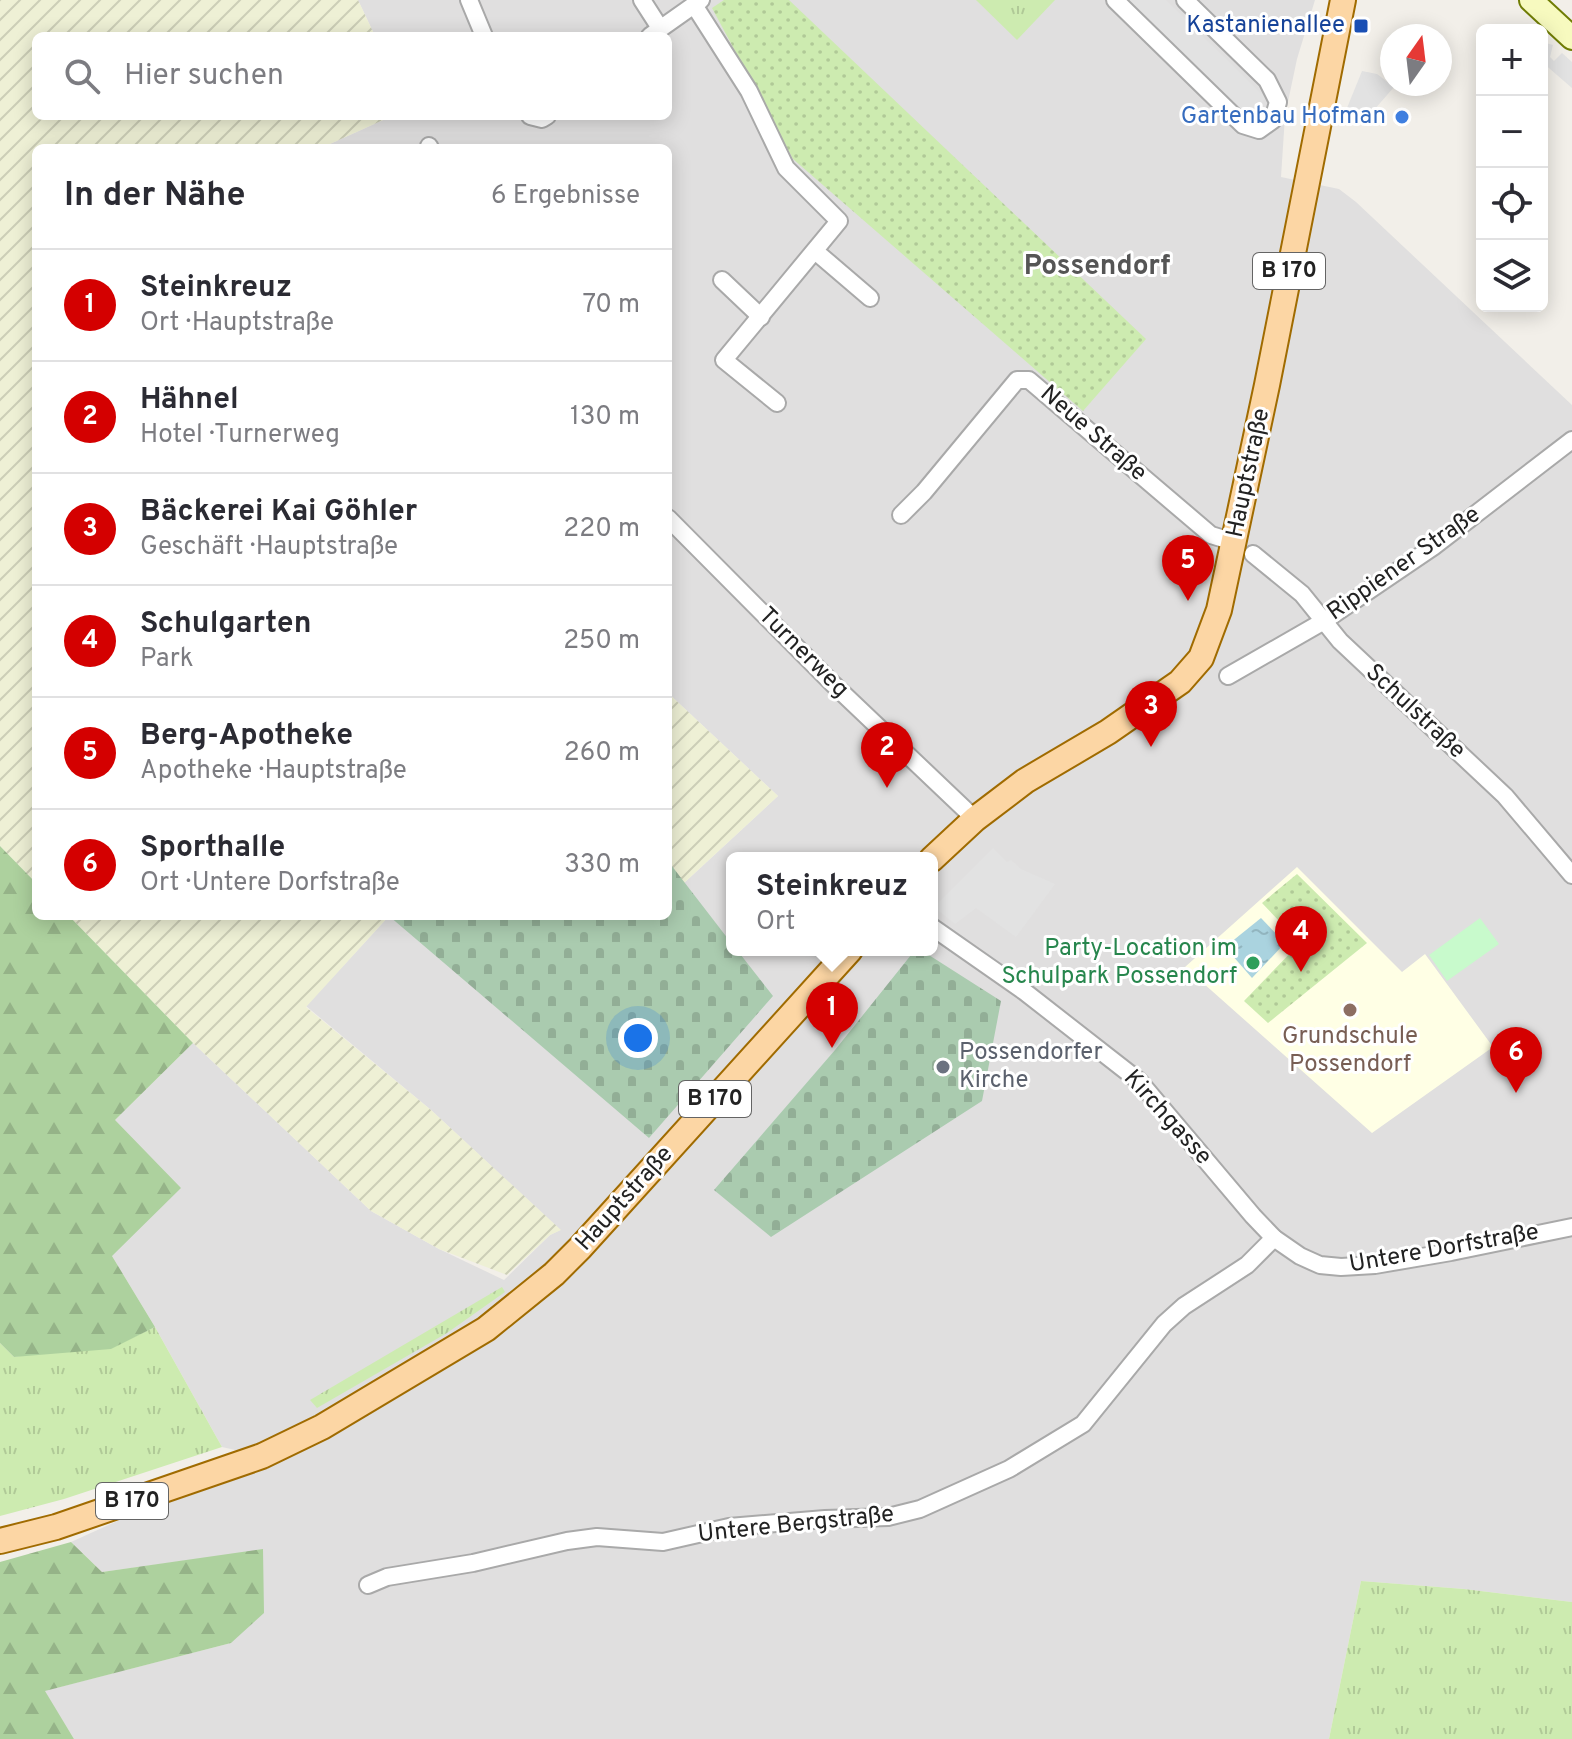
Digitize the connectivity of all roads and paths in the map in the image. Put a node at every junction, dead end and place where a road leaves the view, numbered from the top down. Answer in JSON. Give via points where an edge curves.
{"nodes":[{"id":1,"x":469,"y":0,"type":"edge"},
{"id":2,"x":642,"y":0,"type":"edge"},
{"id":3,"x":1115,"y":0,"type":"edge"},
{"id":4,"x":1185,"y":0,"type":"edge"},
{"id":5,"x":1343,"y":0,"type":"edge"},
{"id":6,"x":1531,"y":0,"type":"edge"},
{"id":7,"x":697,"y":2,"type":"edge"},
{"id":8,"x":482,"y":32,"type":"edge"},
{"id":9,"x":655,"y":32,"type":"edge"},
{"id":10,"x":1572,"y":38,"type":"edge"},
{"id":11,"x":815,"y":251,"type":"junction"},
{"id":12,"x":722,"y":280,"type":"dead end"},
{"id":13,"x":870,"y":298,"type":"dead end"},
{"id":14,"x":761,"y":317,"type":"junction"},
{"id":15,"x":777,"y":403,"type":"dead end"},
{"id":16,"x":1572,"y":440,"type":"edge"},
{"id":17,"x":901,"y":515,"type":"dead end"},
{"id":18,"x":672,"y":522,"type":"edge"},
{"id":19,"x":1244,"y":548,"type":"junction"},
{"id":20,"x":1324,"y":621,"type":"junction"},
{"id":21,"x":1228,"y":676,"type":"dead end"},
{"id":22,"x":975,"y":819,"type":"junction"},
{"id":23,"x":938,"y":853,"type":"edge"},
{"id":24,"x":1572,"y":875,"type":"edge"},
{"id":25,"x":938,"y":931,"type":"edge"},
{"id":26,"x":845,"y":956,"type":"edge"},
{"id":27,"x":1572,"y":1227,"type":"edge"},
{"id":28,"x":1274,"y":1238,"type":"junction"},
{"id":29,"x":0,"y":1541,"type":"edge"},
{"id":30,"x":368,"y":1585,"type":"dead end"}],
"edges":[{"from":1,"to":8,"type":"street"},
{"from":2,"to":9,"type":"street"},
{"from":3,"to":4,"type":"street","via":[[1243,125],[1259,130],[1273,120],[1278,102],[1267,80]]},
{"from":5,"to":19,"type":"main road","name":"Hauptstraße","number":"B 170"},
{"from":6,"to":10,"type":"main road"},
{"from":7,"to":9,"type":"street"},
{"from":7,"to":11,"type":"street","via":[[786,168],[839,221]]},
{"from":11,"to":13,"type":"street"},
{"from":11,"to":14,"type":"street"},
{"from":12,"to":14,"type":"street"},
{"from":14,"to":15,"type":"street","via":[[724,360]]},
{"from":16,"to":20,"type":"street","name":"Rippiener Straße","via":[[1433,547]]},
{"from":17,"to":19,"type":"street","name":"Neue Straße","via":[[1017,380],[1029,380],[1211,535]]},
{"from":18,"to":22,"type":"street","name":"Turnerweg"},
{"from":19,"to":20,"type":"street","name":"Schulstraße","via":[[1302,594]]},
{"from":19,"to":22,"type":"main road","name":"Hauptstraße","number":"B 170","via":[[1201,658],[1180,682]]},
{"from":20,"to":21,"type":"street","name":"Rippiener Straße"},
{"from":20,"to":24,"type":"street","name":"Schulstraße","via":[[1505,796]]},
{"from":22,"to":23,"type":"main road","name":"Hauptstraße","number":"B 170"},
{"from":25,"to":28,"type":"street","name":"Kirchgasse","via":[[1139,1081]]},
{"from":26,"to":29,"type":"main road","name":"Hauptstraße","number":"B 170","via":[[580,1248],[486,1329],[322,1427],[262,1456]]},
{"from":27,"to":28,"type":"street","name":"Untere Dorfstraße","via":[[1341,1267],[1320,1265]]},
{"from":28,"to":30,"type":"street","name":"Untere Bergstraße","via":[[1247,1265],[1164,1324],[1083,1424],[1009,1469],[920,1509],[888,1517],[729,1527],[663,1542],[597,1537],[567,1541]]}]}
